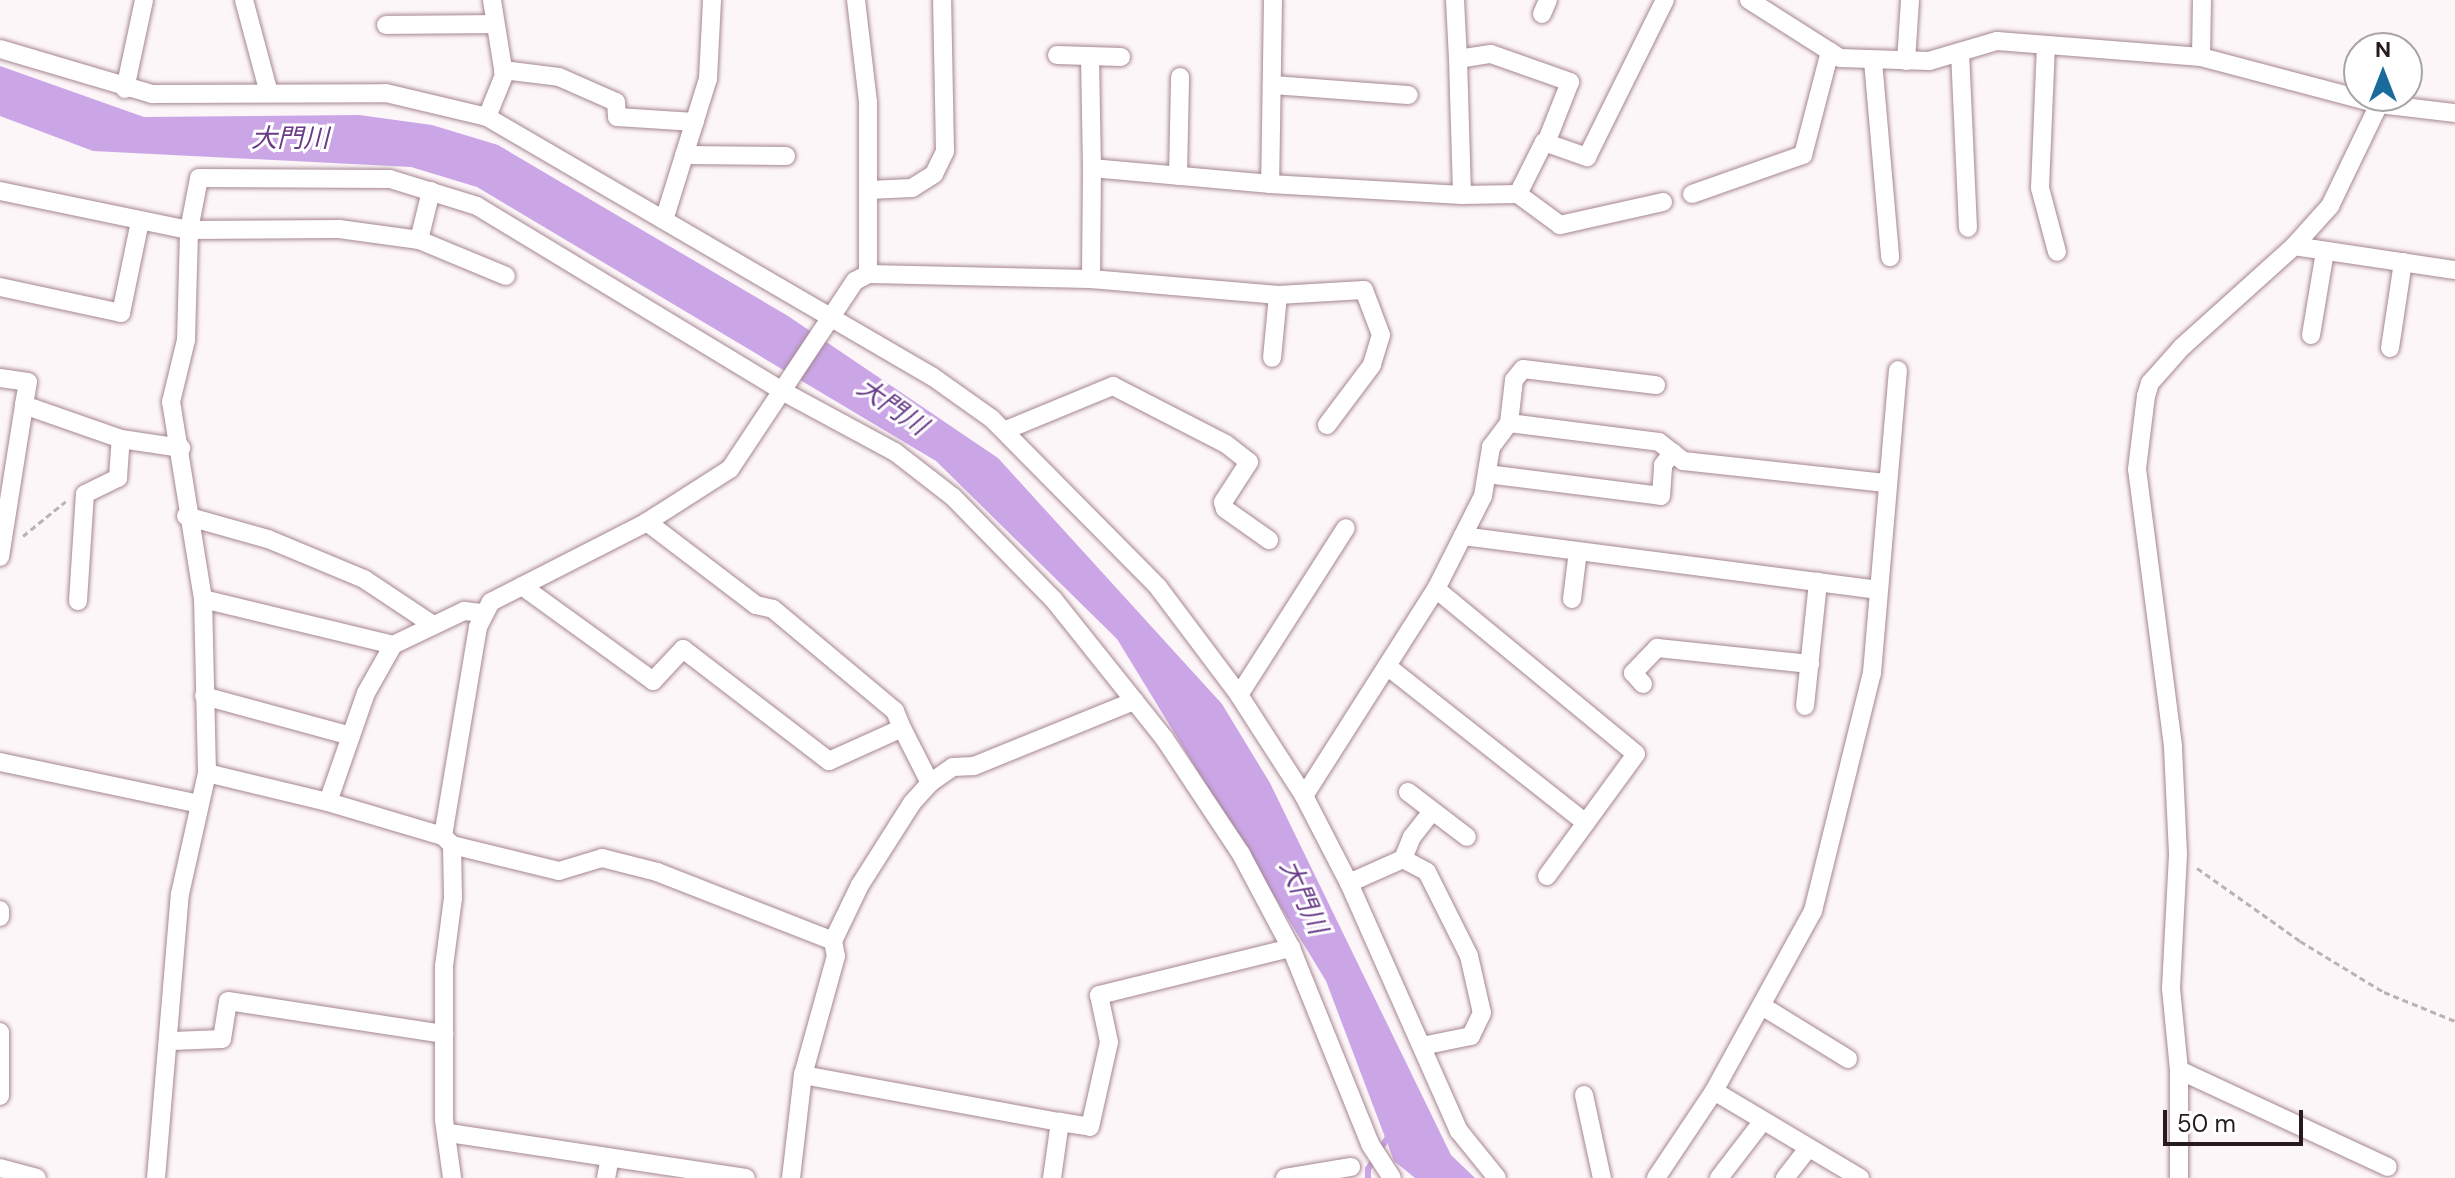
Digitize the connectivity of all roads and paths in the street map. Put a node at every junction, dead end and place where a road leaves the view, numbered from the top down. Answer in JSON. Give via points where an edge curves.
{"nodes":[{"id":1,"x":144,"y":0,"type":"edge"},
{"id":2,"x":244,"y":0,"type":"edge"},
{"id":3,"x":492,"y":0,"type":"edge"},
{"id":4,"x":712,"y":0,"type":"edge"},
{"id":5,"x":856,"y":0,"type":"edge"},
{"id":6,"x":942,"y":0,"type":"edge"},
{"id":7,"x":1273,"y":0,"type":"edge"},
{"id":8,"x":1455,"y":0,"type":"edge"},
{"id":9,"x":1665,"y":0,"type":"edge"},
{"id":10,"x":1749,"y":0,"type":"edge"},
{"id":11,"x":1910,"y":0,"type":"edge"},
{"id":12,"x":2202,"y":0,"type":"edge"},
{"id":13,"x":495,"y":24,"type":"junction"},
{"id":14,"x":386,"y":25,"type":"dead end"},
{"id":15,"x":2046,"y":45,"type":"junction"},
{"id":16,"x":0,"y":49,"type":"edge"},
{"id":17,"x":1830,"y":51,"type":"junction"},
{"id":18,"x":1960,"y":52,"type":"junction"},
{"id":19,"x":1057,"y":55,"type":"dead end"},
{"id":20,"x":1090,"y":56,"type":"junction"},
{"id":21,"x":1121,"y":57,"type":"dead end"},
{"id":22,"x":2201,"y":57,"type":"junction"},
{"id":23,"x":1458,"y":59,"type":"junction"},
{"id":24,"x":1873,"y":61,"type":"junction"},
{"id":25,"x":1906,"y":61,"type":"junction"},
{"id":26,"x":503,"y":70,"type":"junction"},
{"id":27,"x":1180,"y":77,"type":"dead end"},
{"id":28,"x":1272,"y":85,"type":"junction"},
{"id":29,"x":125,"y":89,"type":"junction"},
{"id":30,"x":269,"y":93,"type":"junction"},
{"id":31,"x":2343,"y":94,"type":"edge"},
{"id":32,"x":1409,"y":95,"type":"dead end"},
{"id":33,"x":2423,"y":109,"type":"edge"},
{"id":34,"x":2375,"y":112,"type":"edge"},
{"id":35,"x":2455,"y":113,"type":"edge"},
{"id":36,"x":487,"y":117,"type":"junction"},
{"id":37,"x":695,"y":122,"type":"junction"},
{"id":38,"x":1546,"y":143,"type":"junction"},
{"id":39,"x":684,"y":155,"type":"junction"},
{"id":40,"x":786,"y":156,"type":"dead end"},
{"id":41,"x":1092,"y":168,"type":"junction"},
{"id":42,"x":1178,"y":176,"type":"junction"},
{"id":43,"x":1270,"y":184,"type":"junction"},
{"id":44,"x":869,"y":190,"type":"junction"},
{"id":45,"x":0,"y":191,"type":"edge"},
{"id":46,"x":431,"y":191,"type":"junction"},
{"id":47,"x":1518,"y":194,"type":"junction"},
{"id":48,"x":1692,"y":194,"type":"dead end"},
{"id":49,"x":1462,"y":195,"type":"junction"},
{"id":50,"x":1663,"y":202,"type":"dead end"},
{"id":51,"x":664,"y":220,"type":"junction"},
{"id":52,"x":140,"y":221,"type":"junction"},
{"id":53,"x":1968,"y":228,"type":"dead end"},
{"id":54,"x":189,"y":230,"type":"junction"},
{"id":55,"x":419,"y":240,"type":"junction"},
{"id":56,"x":2294,"y":246,"type":"junction"},
{"id":57,"x":2325,"y":251,"type":"junction"},
{"id":58,"x":2057,"y":252,"type":"dead end"},
{"id":59,"x":1890,"y":257,"type":"dead end"},
{"id":60,"x":2403,"y":262,"type":"junction"},
{"id":61,"x":2455,"y":270,"type":"edge"},
{"id":62,"x":868,"y":274,"type":"junction"},
{"id":63,"x":506,"y":276,"type":"dead end"},
{"id":64,"x":1091,"y":279,"type":"junction"},
{"id":65,"x":0,"y":287,"type":"edge"},
{"id":66,"x":1278,"y":295,"type":"junction"},
{"id":67,"x":828,"y":322,"type":"junction"},
{"id":68,"x":2311,"y":335,"type":"dead end"},
{"id":69,"x":2390,"y":348,"type":"dead end"},
{"id":70,"x":1272,"y":358,"type":"dead end"},
{"id":71,"x":1898,"y":370,"type":"dead end"},
{"id":72,"x":0,"y":378,"type":"edge"},
{"id":73,"x":1656,"y":385,"type":"dead end"},
{"id":74,"x":784,"y":388,"type":"junction"},
{"id":75,"x":24,"y":405,"type":"junction"},
{"id":76,"x":1509,"y":423,"type":"junction"},
{"id":77,"x":1327,"y":425,"type":"dead end"},
{"id":78,"x":1006,"y":430,"type":"junction"},
{"id":79,"x":121,"y":439,"type":"junction"},
{"id":80,"x":181,"y":448,"type":"junction"},
{"id":81,"x":1673,"y":452,"type":"junction"},
{"id":82,"x":1487,"y":474,"type":"junction"},
{"id":83,"x":1886,"y":483,"type":"junction"},
{"id":84,"x":85,"y":494,"type":"junction"},
{"id":85,"x":186,"y":516,"type":"junction"},
{"id":86,"x":647,"y":522,"type":"junction"},
{"id":87,"x":1346,"y":528,"type":"dead end"},
{"id":88,"x":1463,"y":536,"type":"junction"},
{"id":89,"x":1269,"y":540,"type":"dead end"},
{"id":90,"x":1578,"y":551,"type":"junction"},
{"id":91,"x":2,"y":554,"type":"edge"},
{"id":92,"x":1818,"y":582,"type":"junction"},
{"id":93,"x":522,"y":586,"type":"junction"},
{"id":94,"x":1436,"y":589,"type":"junction"},
{"id":95,"x":1878,"y":590,"type":"junction"},
{"id":96,"x":203,"y":599,"type":"junction"},
{"id":97,"x":1572,"y":599,"type":"dead end"},
{"id":98,"x":78,"y":601,"type":"dead end"},
{"id":99,"x":484,"y":613,"type":"junction"},
{"id":100,"x":430,"y":623,"type":"junction"},
{"id":101,"x":393,"y":645,"type":"junction"},
{"id":102,"x":1810,"y":664,"type":"junction"},
{"id":103,"x":1387,"y":666,"type":"junction"},
{"id":104,"x":1643,"y":684,"type":"dead end"},
{"id":105,"x":1239,"y":695,"type":"junction"},
{"id":106,"x":204,"y":696,"type":"junction"},
{"id":107,"x":1134,"y":701,"type":"junction"},
{"id":108,"x":1805,"y":706,"type":"dead end"},
{"id":109,"x":902,"y":728,"type":"junction"},
{"id":110,"x":351,"y":736,"type":"junction"},
{"id":111,"x":0,"y":762,"type":"edge"},
{"id":112,"x":207,"y":773,"type":"junction"},
{"id":113,"x":930,"y":783,"type":"junction"},
{"id":114,"x":1408,"y":792,"type":"dead end"},
{"id":115,"x":1304,"y":796,"type":"junction"},
{"id":116,"x":328,"y":802,"type":"junction"},
{"id":117,"x":200,"y":804,"type":"junction"},
{"id":118,"x":1432,"y":811,"type":"junction"},
{"id":119,"x":1586,"y":823,"type":"junction"},
{"id":120,"x":1467,"y":837,"type":"dead end"},
{"id":121,"x":448,"y":840,"type":"junction"},
{"id":122,"x":2178,"y":854,"type":"junction"},
{"id":123,"x":1403,"y":859,"type":"junction"},
{"id":124,"x":1547,"y":876,"type":"dead end"},
{"id":125,"x":1349,"y":883,"type":"junction"},
{"id":126,"x":0,"y":910,"type":"edge"},
{"id":127,"x":0,"y":917,"type":"edge"},
{"id":128,"x":833,"y":941,"type":"junction"},
{"id":129,"x":1291,"y":948,"type":"junction"},
{"id":130,"x":1762,"y":1006,"type":"junction"},
{"id":131,"x":2455,"y":1021,"type":"edge"},
{"id":132,"x":0,"y":1032,"type":"edge"},
{"id":133,"x":444,"y":1034,"type":"junction"},
{"id":134,"x":172,"y":1041,"type":"junction"},
{"id":135,"x":1422,"y":1046,"type":"junction"},
{"id":136,"x":1848,"y":1059,"type":"dead end"},
{"id":137,"x":2179,"y":1070,"type":"junction"},
{"id":138,"x":803,"y":1075,"type":"junction"},
{"id":139,"x":1714,"y":1091,"type":"junction"},
{"id":140,"x":1584,"y":1095,"type":"dead end"},
{"id":141,"x":0,"y":1096,"type":"edge"},
{"id":142,"x":1060,"y":1122,"type":"junction"},
{"id":143,"x":1762,"y":1122,"type":"junction"},
{"id":144,"x":449,"y":1133,"type":"junction"},
{"id":145,"x":1370,"y":1144,"type":"junction"},
{"id":146,"x":1807,"y":1150,"type":"junction"},
{"id":147,"x":610,"y":1158,"type":"junction"},
{"id":148,"x":2388,"y":1167,"type":"dead end"},
{"id":149,"x":0,"y":1168,"type":"edge"},
{"id":150,"x":1352,"y":1173,"type":"edge"},
{"id":151,"x":37,"y":1178,"type":"edge"},
{"id":152,"x":156,"y":1178,"type":"edge"},
{"id":153,"x":452,"y":1178,"type":"edge"},
{"id":154,"x":606,"y":1178,"type":"edge"},
{"id":155,"x":746,"y":1178,"type":"edge"},
{"id":156,"x":791,"y":1178,"type":"edge"},
{"id":157,"x":1052,"y":1178,"type":"edge"},
{"id":158,"x":1285,"y":1178,"type":"edge"},
{"id":159,"x":1392,"y":1178,"type":"edge"},
{"id":160,"x":1497,"y":1178,"type":"edge"},
{"id":161,"x":1602,"y":1178,"type":"edge"},
{"id":162,"x":1656,"y":1178,"type":"edge"},
{"id":163,"x":1719,"y":1178,"type":"edge"},
{"id":164,"x":1785,"y":1178,"type":"edge"},
{"id":165,"x":1860,"y":1178,"type":"edge"},
{"id":166,"x":2179,"y":1178,"type":"edge"}],
"edges":[{"from":1,"to":29,"type":"street"},
{"from":2,"to":30,"type":"street"},
{"from":3,"to":13,"type":"street"},
{"from":4,"to":37,"type":"street","via":[[708,79]]},
{"from":5,"to":44,"type":"street","via":[[868,102]]},
{"from":6,"to":44,"type":"street","via":[[945,151],[934,174],[912,188]]},
{"from":7,"to":28,"type":"street"},
{"from":8,"to":23,"type":"street"},
{"from":9,"to":38,"type":"street","via":[[1587,157]]},
{"from":10,"to":17,"type":"street"},
{"from":11,"to":25,"type":"street"},
{"from":12,"to":22,"type":"street"},
{"from":13,"to":14,"type":"street"},
{"from":13,"to":26,"type":"street"},
{"from":15,"to":18,"type":"street","via":[[1997,41]]},
{"from":15,"to":22,"type":"street"},
{"from":15,"to":58,"type":"street","via":[[2040,188]]},
{"from":16,"to":29,"type":"street"},
{"from":17,"to":24,"type":"street"},
{"from":17,"to":48,"type":"street","via":[[1803,155]]},
{"from":18,"to":25,"type":"street"},
{"from":18,"to":53,"type":"street"},
{"from":19,"to":20,"type":"street"},
{"from":20,"to":21,"type":"street"},
{"from":20,"to":41,"type":"street"},
{"from":22,"to":31,"type":"street"},
{"from":23,"to":38,"type":"street","via":[[1491,54],[1570,82]]},
{"from":23,"to":49,"type":"street"},
{"from":24,"to":25,"type":"street"},
{"from":24,"to":59,"type":"street"},
{"from":26,"to":36,"type":"street"},
{"from":26,"to":37,"type":"street","via":[[559,77],[616,102],[617,117]]},
{"from":27,"to":42,"type":"street"},
{"from":28,"to":32,"type":"street"},
{"from":28,"to":43,"type":"street"},
{"from":29,"to":30,"type":"street","via":[[152,94]]},
{"from":30,"to":36,"type":"street","via":[[386,93]]},
{"from":33,"to":35,"type":"street"},
{"from":34,"to":56,"type":"street","via":[[2330,206]]},
{"from":36,"to":51,"type":"street"},
{"from":37,"to":39,"type":"street"},
{"from":38,"to":47,"type":"street"},
{"from":39,"to":40,"type":"street"},
{"from":39,"to":51,"type":"street"},
{"from":41,"to":42,"type":"street"},
{"from":41,"to":64,"type":"street"},
{"from":42,"to":43,"type":"street"},
{"from":43,"to":49,"type":"street"},
{"from":44,"to":62,"type":"street"},
{"from":45,"to":52,"type":"street"},
{"from":46,"to":54,"type":"street","via":[[390,179],[199,178]]},
{"from":46,"to":55,"type":"street"},
{"from":46,"to":74,"type":"street","via":[[477,206]]},
{"from":47,"to":49,"type":"street"},
{"from":47,"to":50,"type":"street","via":[[1560,225]]},
{"from":51,"to":67,"type":"street"},
{"from":52,"to":54,"type":"street"},
{"from":52,"to":65,"type":"street","via":[[121,313]]},
{"from":54,"to":55,"type":"street","via":[[339,229]]},
{"from":54,"to":80,"type":"street","via":[[186,340],[171,402]]},
{"from":55,"to":63,"type":"street"},
{"from":56,"to":57,"type":"street"},
{"from":56,"to":122,"type":"street","via":[[2182,347],[2150,383],[2146,396],[2137,469],[2173,746]]},
{"from":57,"to":60,"type":"street"},
{"from":57,"to":68,"type":"street"},
{"from":60,"to":61,"type":"street"},
{"from":60,"to":69,"type":"street"},
{"from":62,"to":64,"type":"street"},
{"from":62,"to":67,"type":"street","via":[[855,281]]},
{"from":64,"to":66,"type":"street"},
{"from":66,"to":70,"type":"street"},
{"from":66,"to":77,"type":"street","via":[[1364,290],[1381,335],[1372,365]]},
{"from":67,"to":74,"type":"street"},
{"from":67,"to":78,"type":"street","via":[[933,377]]},
{"from":71,"to":83,"type":"street"},
{"from":72,"to":75,"type":"street","via":[[28,382]]},
{"from":73,"to":76,"type":"street","via":[[1523,369],[1514,380]]},
{"from":74,"to":86,"type":"street","via":[[730,469]]},
{"from":74,"to":107,"type":"street","via":[[895,452],[953,497],[1053,599]]},
{"from":75,"to":79,"type":"street"},
{"from":75,"to":91,"type":"street"},
{"from":76,"to":81,"type":"street","via":[[1659,442]]},
{"from":76,"to":82,"type":"street","via":[[1491,447]]},
{"from":78,"to":89,"type":"street","via":[[1113,386],[1226,444],[1249,462],[1223,502],[1225,509]]},
{"from":78,"to":105,"type":"street","via":[[1158,587]]},
{"from":79,"to":80,"type":"street"},
{"from":79,"to":84,"type":"street","via":[[118,478]]},
{"from":80,"to":85,"type":"street"},
{"from":81,"to":82,"type":"street","via":[[1663,465],[1661,496]]},
{"from":81,"to":83,"type":"street","via":[[1683,461]]},
{"from":82,"to":88,"type":"street","via":[[1483,496]]},
{"from":83,"to":95,"type":"street"},
{"from":84,"to":91,"type":"path","via":[[66,500]]},
{"from":84,"to":98,"type":"street"},
{"from":85,"to":96,"type":"street"},
{"from":85,"to":100,"type":"street","via":[[268,539],[364,579]]},
{"from":86,"to":93,"type":"street"},
{"from":86,"to":109,"type":"street","via":[[756,605],[773,609],[895,711]]},
{"from":87,"to":105,"type":"street"},
{"from":88,"to":90,"type":"street"},
{"from":88,"to":94,"type":"street"},
{"from":90,"to":92,"type":"street"},
{"from":90,"to":97,"type":"street"},
{"from":92,"to":95,"type":"street"},
{"from":92,"to":102,"type":"street"},
{"from":93,"to":99,"type":"street","via":[[491,602]]},
{"from":93,"to":109,"type":"street","via":[[653,681],[683,649],[829,761]]},
{"from":94,"to":103,"type":"street"},
{"from":94,"to":119,"type":"street","via":[[1636,754]]},
{"from":95,"to":130,"type":"street","via":[[1872,673],[1813,911]]},
{"from":96,"to":101,"type":"street"},
{"from":96,"to":106,"type":"street"},
{"from":99,"to":100,"type":"street","via":[[464,611]]},
{"from":99,"to":121,"type":"street"},
{"from":100,"to":101,"type":"street"},
{"from":101,"to":110,"type":"street","via":[[366,693]]},
{"from":102,"to":104,"type":"street","via":[[1657,648],[1633,673]]},
{"from":102,"to":108,"type":"street"},
{"from":103,"to":115,"type":"street"},
{"from":103,"to":119,"type":"street"},
{"from":105,"to":115,"type":"street"},
{"from":106,"to":110,"type":"street"},
{"from":106,"to":112,"type":"street"},
{"from":107,"to":113,"type":"street","via":[[974,766],[953,767]]},
{"from":107,"to":129,"type":"street","via":[[1241,854]]},
{"from":109,"to":113,"type":"street"},
{"from":110,"to":116,"type":"street"},
{"from":111,"to":117,"type":"street"},
{"from":112,"to":116,"type":"street"},
{"from":112,"to":117,"type":"street"},
{"from":113,"to":128,"type":"street","via":[[860,885]]},
{"from":114,"to":118,"type":"street"},
{"from":115,"to":125,"type":"street"},
{"from":116,"to":121,"type":"street"},
{"from":117,"to":134,"type":"street","via":[[180,894]]},
{"from":118,"to":120,"type":"street"},
{"from":118,"to":123,"type":"street"},
{"from":119,"to":124,"type":"street"},
{"from":121,"to":128,"type":"street","via":[[559,871],[602,858],[657,872]]},
{"from":121,"to":133,"type":"street"},
{"from":122,"to":131,"type":"path","via":[[2312,949],[2384,992]]},
{"from":122,"to":137,"type":"street","via":[[2171,988]]},
{"from":123,"to":125,"type":"street"},
{"from":123,"to":135,"type":"street","via":[[1427,872],[1469,956],[1482,1013],[1471,1036]]},
{"from":125,"to":135,"type":"street"},
{"from":126,"to":127,"type":"street"},
{"from":128,"to":138,"type":"street","via":[[836,956]]},
{"from":129,"to":142,"type":"street","via":[[1099,995],[1109,1042],[1090,1127]]},
{"from":129,"to":145,"type":"street"},
{"from":130,"to":136,"type":"street"},
{"from":130,"to":139,"type":"street"},
{"from":132,"to":141,"type":"street"},
{"from":133,"to":134,"type":"street","via":[[228,1001],[222,1039]]},
{"from":133,"to":144,"type":"street","via":[[444,1120]]},
{"from":134,"to":152,"type":"street"},
{"from":135,"to":160,"type":"street","via":[[1459,1131]]},
{"from":137,"to":148,"type":"street"},
{"from":137,"to":166,"type":"street"},
{"from":138,"to":142,"type":"street"},
{"from":138,"to":156,"type":"street"},
{"from":139,"to":143,"type":"street"},
{"from":139,"to":162,"type":"street"},
{"from":140,"to":161,"type":"street"},
{"from":142,"to":157,"type":"street"},
{"from":143,"to":146,"type":"street"},
{"from":143,"to":163,"type":"street"},
{"from":144,"to":147,"type":"street"},
{"from":144,"to":153,"type":"street"},
{"from":145,"to":150,"type":"street"},
{"from":145,"to":159,"type":"street"},
{"from":146,"to":164,"type":"street"},
{"from":146,"to":165,"type":"street"},
{"from":147,"to":154,"type":"street"},
{"from":147,"to":155,"type":"street"},
{"from":149,"to":151,"type":"street"},
{"from":150,"to":158,"type":"street"}]}
